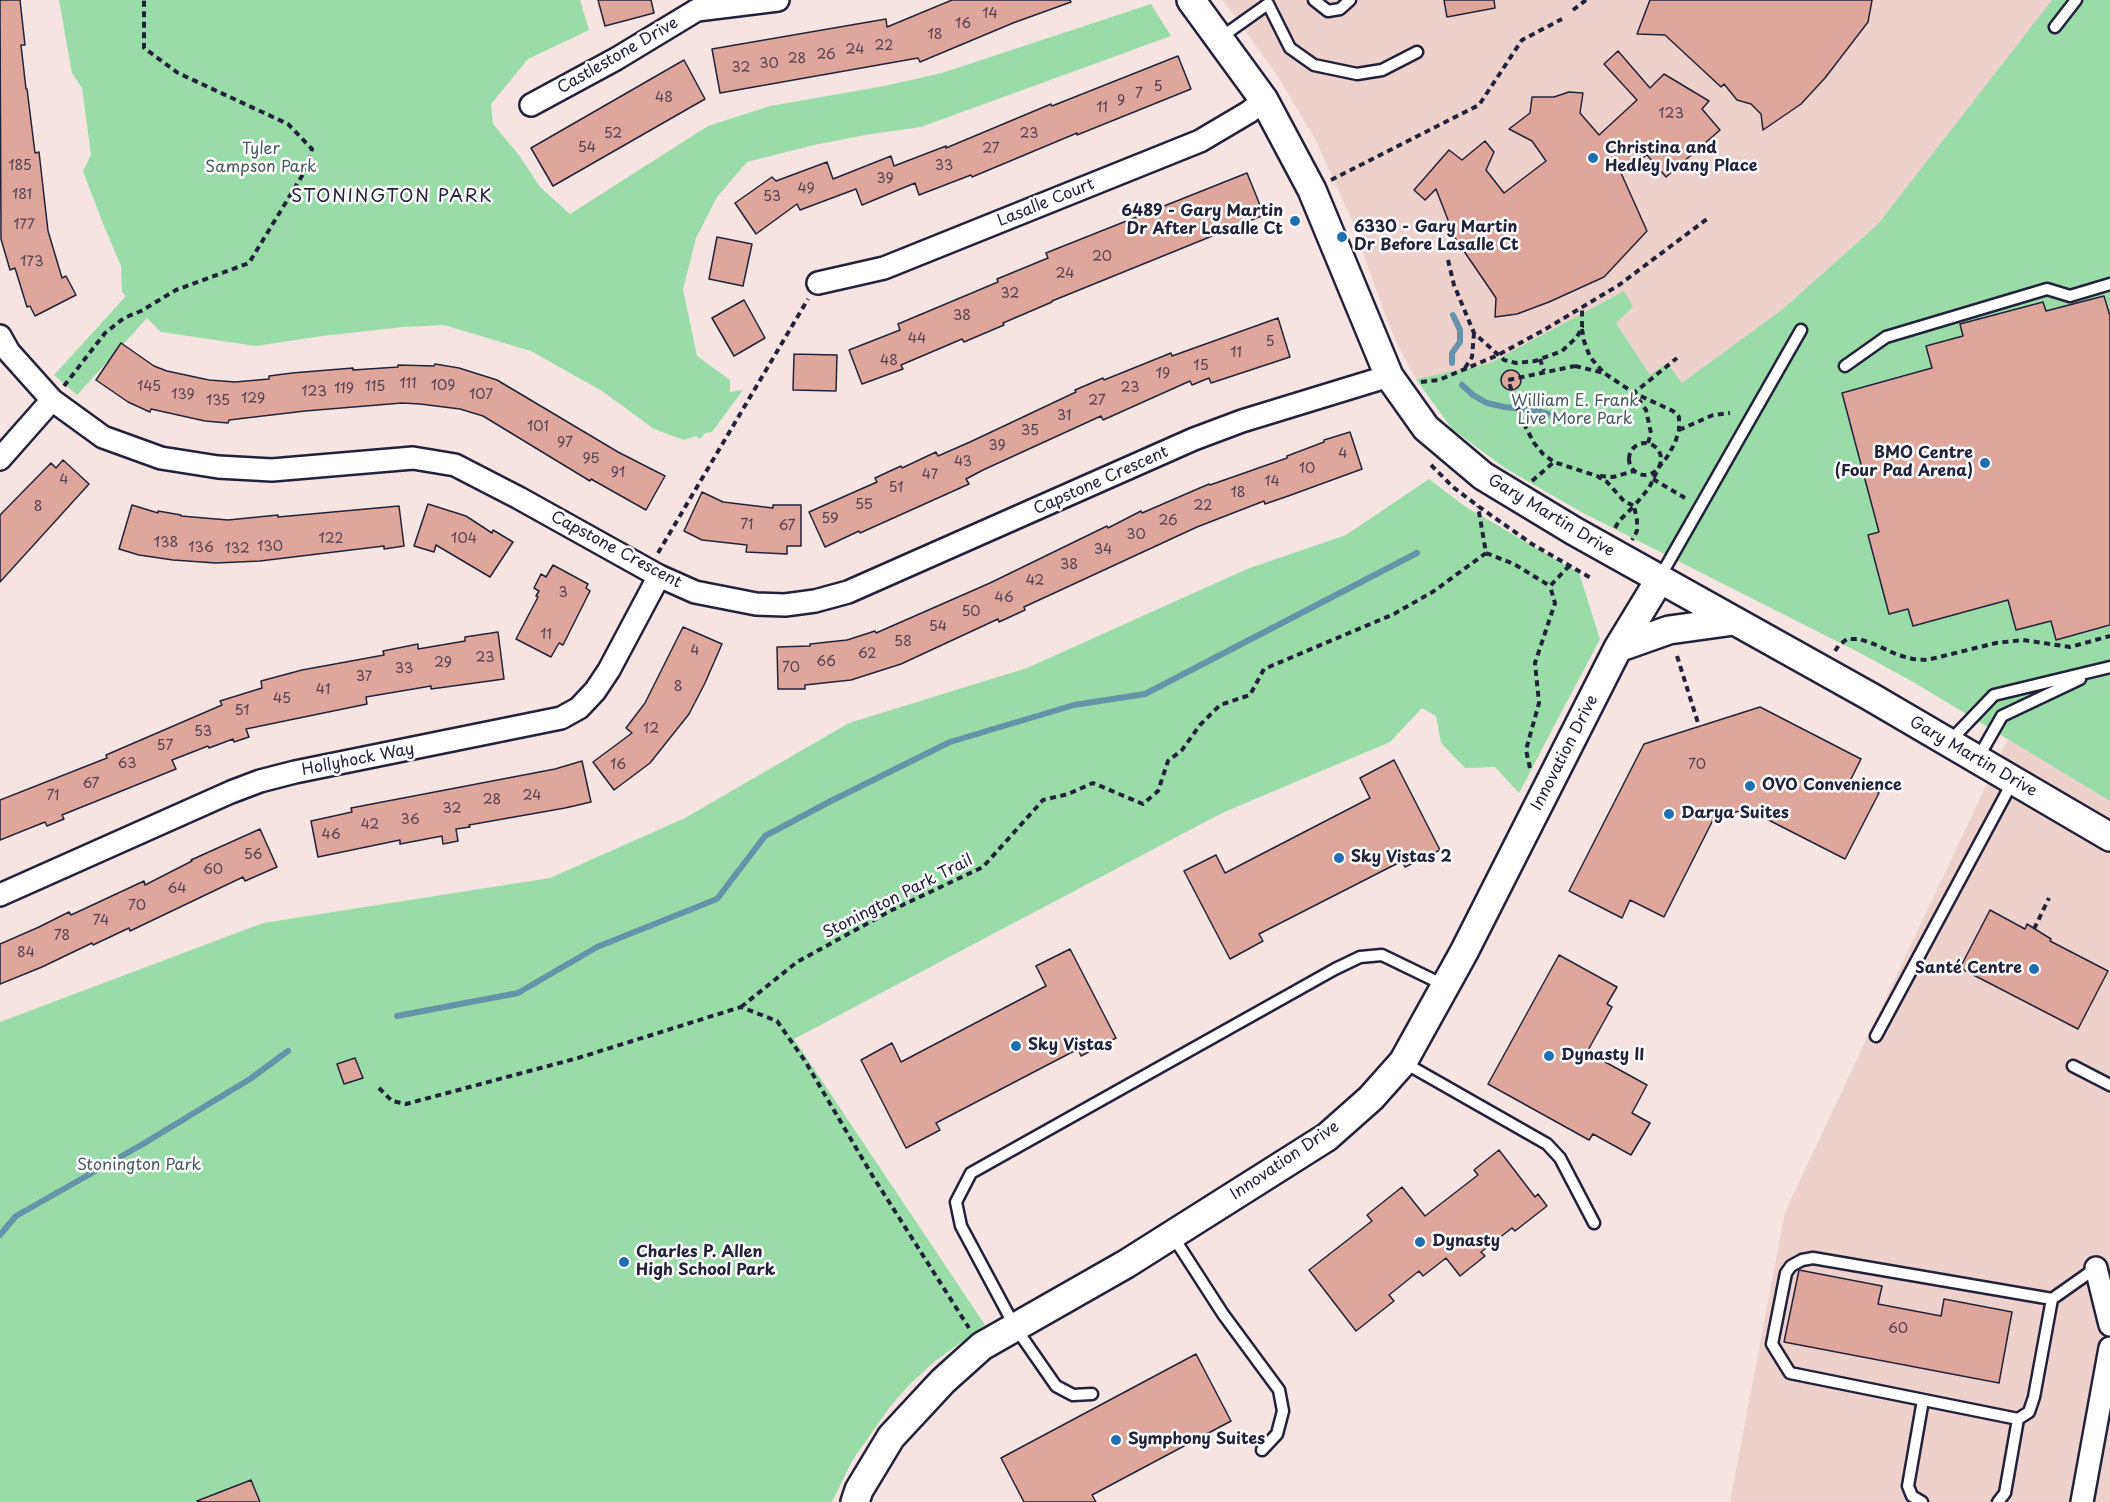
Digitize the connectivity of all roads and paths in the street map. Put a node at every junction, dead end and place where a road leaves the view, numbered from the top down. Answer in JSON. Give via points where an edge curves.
{"nodes":[{"id":1,"x":144,"y":0,"type":"edge"},
{"id":2,"x":778,"y":0,"type":"edge"},
{"id":3,"x":1191,"y":0,"type":"edge"},
{"id":4,"x":1281,"y":0,"type":"edge"},
{"id":5,"x":1314,"y":0,"type":"edge"},
{"id":6,"x":1350,"y":0,"type":"edge"},
{"id":7,"x":1586,"y":0,"type":"edge"},
{"id":8,"x":2076,"y":0,"type":"edge"},
{"id":9,"x":1267,"y":2,"type":"edge"},
{"id":10,"x":695,"y":5,"type":"edge"},
{"id":11,"x":1573,"y":10,"type":"dead end"},
{"id":12,"x":1562,"y":19,"type":"dead end"},
{"id":13,"x":2055,"y":27,"type":"dead end"},
{"id":14,"x":1220,"y":38,"type":"junction"},
{"id":15,"x":1417,"y":52,"type":"dead end"},
{"id":16,"x":1264,"y":100,"type":"junction"},
{"id":17,"x":531,"y":105,"type":"dead end"},
{"id":18,"x":1312,"y":190,"type":"junction"},
{"id":19,"x":1707,"y":219,"type":"dead end"},
{"id":20,"x":1448,"y":260,"type":"dead end"},
{"id":21,"x":818,"y":283,"type":"joint"},
{"id":22,"x":2110,"y":284,"type":"edge"},
{"id":23,"x":1582,"y":307,"type":"junction"},
{"id":24,"x":1582,"y":327,"type":"junction"},
{"id":25,"x":1801,"y":330,"type":"dead end"},
{"id":26,"x":1474,"y":333,"type":"junction"},
{"id":27,"x":0,"y":336,"type":"edge"},
{"id":28,"x":1497,"y":355,"type":"junction"},
{"id":29,"x":1677,"y":358,"type":"dead end"},
{"id":30,"x":1540,"y":359,"type":"junction"},
{"id":31,"x":1845,"y":366,"type":"dead end"},
{"id":32,"x":1465,"y":368,"type":"junction"},
{"id":33,"x":1544,"y":371,"type":"junction"},
{"id":34,"x":1604,"y":373,"type":"junction"},
{"id":35,"x":1389,"y":376,"type":"junction"},
{"id":36,"x":1416,"y":381,"type":"dead end"},
{"id":37,"x":1634,"y":393,"type":"junction"},
{"id":38,"x":52,"y":400,"type":"junction"},
{"id":39,"x":1730,"y":413,"type":"dead end"},
{"id":40,"x":1679,"y":430,"type":"junction"},
{"id":41,"x":1648,"y":443,"type":"junction"},
{"id":42,"x":0,"y":459,"type":"edge"},
{"id":43,"x":1554,"y":462,"type":"junction"},
{"id":44,"x":1659,"y":467,"type":"junction"},
{"id":45,"x":1634,"y":471,"type":"junction"},
{"id":46,"x":1597,"y":476,"type":"junction"},
{"id":47,"x":1653,"y":479,"type":"junction"},
{"id":48,"x":1526,"y":486,"type":"dead end"},
{"id":49,"x":1685,"y":498,"type":"dead end"},
{"id":50,"x":1478,"y":506,"type":"dead end"},
{"id":51,"x":1634,"y":506,"type":"junction"},
{"id":52,"x":1613,"y":531,"type":"dead end"},
{"id":53,"x":1632,"y":542,"type":"dead end"},
{"id":54,"x":1486,"y":553,"type":"junction"},
{"id":55,"x":1569,"y":566,"type":"dead end"},
{"id":56,"x":654,"y":572,"type":"junction"},
{"id":57,"x":1659,"y":579,"type":"junction"},
{"id":58,"x":1550,"y":586,"type":"junction"},
{"id":59,"x":1734,"y":621,"type":"junction"},
{"id":60,"x":2110,"y":636,"type":"edge"},
{"id":61,"x":1618,"y":648,"type":"junction"},
{"id":62,"x":1835,"y":651,"type":"dead end"},
{"id":63,"x":1677,"y":656,"type":"dead end"},
{"id":64,"x":2104,"y":669,"type":"edge"},
{"id":65,"x":1699,"y":726,"type":"dead end"},
{"id":66,"x":1948,"y":742,"type":"junction"},
{"id":67,"x":1977,"y":760,"type":"junction"},
{"id":68,"x":1531,"y":770,"type":"dead end"},
{"id":69,"x":2013,"y":781,"type":"junction"},
{"id":70,"x":2110,"y":837,"type":"edge"},
{"id":71,"x":0,"y":895,"type":"edge"},
{"id":72,"x":2049,"y":898,"type":"dead end"},
{"id":73,"x":2034,"y":929,"type":"dead end"},
{"id":74,"x":1446,"y":986,"type":"junction"},
{"id":75,"x":741,"y":1007,"type":"junction"},
{"id":76,"x":1876,"y":1036,"type":"dead end"},
{"id":77,"x":1403,"y":1062,"type":"junction"},
{"id":78,"x":2073,"y":1066,"type":"dead end"},
{"id":79,"x":2110,"y":1085,"type":"edge"},
{"id":80,"x":379,"y":1088,"type":"dead end"},
{"id":81,"x":1594,"y":1223,"type":"dead end"},
{"id":82,"x":1172,"y":1235,"type":"junction"},
{"id":83,"x":2096,"y":1268,"type":"joint"},
{"id":84,"x":2052,"y":1299,"type":"junction"},
{"id":85,"x":2110,"y":1325,"type":"edge"},
{"id":86,"x":1015,"y":1327,"type":"junction"},
{"id":87,"x":982,"y":1346,"type":"junction"},
{"id":88,"x":2110,"y":1348,"type":"edge"},
{"id":89,"x":1092,"y":1394,"type":"dead end"},
{"id":90,"x":1923,"y":1400,"type":"junction"},
{"id":91,"x":2018,"y":1419,"type":"junction"},
{"id":92,"x":1262,"y":1450,"type":"dead end"},
{"id":93,"x":855,"y":1502,"type":"edge"},
{"id":94,"x":1922,"y":1502,"type":"edge"},
{"id":95,"x":1998,"y":1502,"type":"edge"},
{"id":96,"x":2082,"y":1502,"type":"edge"}],
"edges":[{"from":1,"to":38,"type":"path","via":[[144,48],[178,73],[288,124],[312,149],[308,166],[249,263],[176,290],[124,318],[105,333]]},
{"from":2,"to":10,"type":"street","name":"Castlestone Drive"},
{"from":3,"to":14,"type":"street","name":"Gary Martin Drive"},
{"from":4,"to":9,"type":"lane"},
{"from":5,"to":6,"type":"lane","via":[[1328,11],[1340,9]]},
{"from":7,"to":11,"type":"path"},
{"from":8,"to":13,"type":"lane"},
{"from":9,"to":14,"type":"lane"},
{"from":9,"to":15,"type":"lane","via":[[1290,48],[1314,64],[1357,74],[1382,70]]},
{"from":10,"to":17,"type":"street","name":"Castlestone Drive","via":[[616,59]]},
{"from":12,"to":18,"type":"path","via":[[1522,40],[1479,105]]},
{"from":14,"to":16,"type":"street","name":"Gary Martin Drive"},
{"from":16,"to":18,"type":"street","name":"Gary Martin Drive"},
{"from":16,"to":21,"type":"street","name":"Lasalle Court","via":[[1190,145],[884,268]]},
{"from":18,"to":35,"type":"street","name":"Gary Martin Drive"},
{"from":19,"to":23,"type":"path","via":[[1619,285]]},
{"from":20,"to":26,"type":"path"},
{"from":21,"to":56,"type":"path"},
{"from":22,"to":31,"type":"lane","via":[[2070,296],[2048,289],[1886,337]]},
{"from":23,"to":24,"type":"path"},
{"from":23,"to":28,"type":"path"},
{"from":24,"to":30,"type":"path","via":[[1562,351]]},
{"from":24,"to":34,"type":"path","via":[[1590,357]]},
{"from":25,"to":57,"type":"lane"},
{"from":26,"to":28,"type":"path"},
{"from":26,"to":32,"type":"path","via":[[1472,357]]},
{"from":27,"to":38,"type":"street","name":"Capstone Crescent","via":[[9,352]]},
{"from":28,"to":30,"type":"path","via":[[1516,363]]},
{"from":28,"to":32,"type":"path"},
{"from":29,"to":37,"type":"path"},
{"from":30,"to":33,"type":"path"},
{"from":32,"to":36,"type":"path","via":[[1439,380]]},
{"from":33,"to":34,"type":"path","via":[[1575,366]]},
{"from":33,"to":43,"type":"path","via":[[1508,380],[1534,443]]},
{"from":34,"to":37,"type":"path"},
{"from":35,"to":56,"type":"street","name":"Capstone Crescent","via":[[1194,439],[848,592],[815,601],[756,604],[695,592]]},
{"from":35,"to":57,"type":"street","name":"Gary Martin Drive","via":[[1426,428],[1483,476]]},
{"from":37,"to":40,"type":"path","via":[[1673,411],[1679,417]]},
{"from":37,"to":41,"type":"path","via":[[1646,410],[1651,433]]},
{"from":38,"to":42,"type":"street"},
{"from":38,"to":56,"type":"street","name":"Capstone Crescent","via":[[103,437],[172,460],[272,470],[413,458],[455,465]]},
{"from":39,"to":40,"type":"path","via":[[1713,415]]},
{"from":40,"to":44,"type":"path"},
{"from":41,"to":44,"type":"path","via":[[1660,452]]},
{"from":41,"to":45,"type":"path","via":[[1637,444],[1630,452],[1628,462]]},
{"from":43,"to":46,"type":"path"},
{"from":43,"to":48,"type":"path"},
{"from":44,"to":45,"type":"path","via":[[1648,475]]},
{"from":44,"to":47,"type":"path"},
{"from":45,"to":46,"type":"path","via":[[1613,477]]},
{"from":46,"to":51,"type":"path"},
{"from":47,"to":49,"type":"path"},
{"from":47,"to":51,"type":"path"},
{"from":50,"to":54,"type":"path"},
{"from":51,"to":52,"type":"path"},
{"from":51,"to":53,"type":"path","via":[[1637,531]]},
{"from":54,"to":58,"type":"path","via":[[1514,564]]},
{"from":54,"to":75,"type":"path","name":"Stonington Park Trail","via":[[1394,614],[1264,669],[1250,695],[1220,705],[1200,725],[1182,750],[1168,761],[1158,791],[1143,804],[1093,783],[1043,800],[983,867],[892,910],[797,962]]},
{"from":55,"to":58,"type":"path"},
{"from":56,"to":71,"type":"street","name":"Hollyhock Way","via":[[609,670],[579,708],[561,718],[260,781]]},
{"from":57,"to":59,"type":"street","name":"Gary Martin Drive"},
{"from":57,"to":61,"type":"street","name":"Innovation Drive"},
{"from":58,"to":68,"type":"path","via":[[1555,603],[1534,663],[1539,704],[1526,750]]},
{"from":59,"to":61,"type":"street","via":[[1669,630]]},
{"from":59,"to":66,"type":"street","name":"Gary Martin Drive"},
{"from":60,"to":62,"type":"path","via":[[2070,646],[2023,640],[2005,642],[1927,660],[1898,655],[1859,639],[1847,639]]},
{"from":61,"to":74,"type":"street","name":"Innovation Drive"},
{"from":63,"to":65,"type":"path"},
{"from":64,"to":66,"type":"lane","via":[[1994,695]]},
{"from":64,"to":67,"type":"lane","via":[[2002,716]]},
{"from":66,"to":67,"type":"street","name":"Gary Martin Drive"},
{"from":67,"to":69,"type":"street","name":"Gary Martin Drive"},
{"from":69,"to":70,"type":"street","name":"Gary Martin Drive"},
{"from":69,"to":76,"type":"lane"},
{"from":72,"to":73,"type":"path"},
{"from":74,"to":77,"type":"street","name":"Innovation Drive"},
{"from":74,"to":86,"type":"lane","via":[[1382,955],[1360,957],[971,1173],[956,1202],[961,1226]]},
{"from":75,"to":80,"type":"path","name":"Stonington Park Trail","via":[[578,1058],[406,1104],[392,1101]]},
{"from":75,"to":87,"type":"path","via":[[777,1021]]},
{"from":77,"to":81,"type":"lane","via":[[1547,1144],[1560,1158]]},
{"from":77,"to":82,"type":"street","name":"Innovation Drive","via":[[1371,1098],[1327,1137]]},
{"from":78,"to":79,"type":"lane"},
{"from":82,"to":86,"type":"street","name":"Innovation Drive"},
{"from":82,"to":92,"type":"lane","via":[[1279,1390],[1283,1411],[1277,1434]]},
{"from":83,"to":84,"type":"lane"},
{"from":83,"to":85,"type":"street"},
{"from":84,"to":90,"type":"lane","via":[[1813,1258],[1791,1266],[1786,1273],[1772,1344],[1790,1373]]},
{"from":84,"to":91,"type":"lane","via":[[2034,1397],[2029,1412]]},
{"from":86,"to":87,"type":"street","name":"Innovation Drive"},
{"from":86,"to":89,"type":"lane","via":[[1056,1386],[1073,1395]]},
{"from":87,"to":93,"type":"street","name":"Innovation Drive","via":[[891,1437]]},
{"from":88,"to":96,"type":"street"},
{"from":90,"to":91,"type":"lane"},
{"from":90,"to":94,"type":"lane","via":[[1908,1486],[1912,1496]]},
{"from":91,"to":95,"type":"lane","via":[[2005,1493]]}]}
